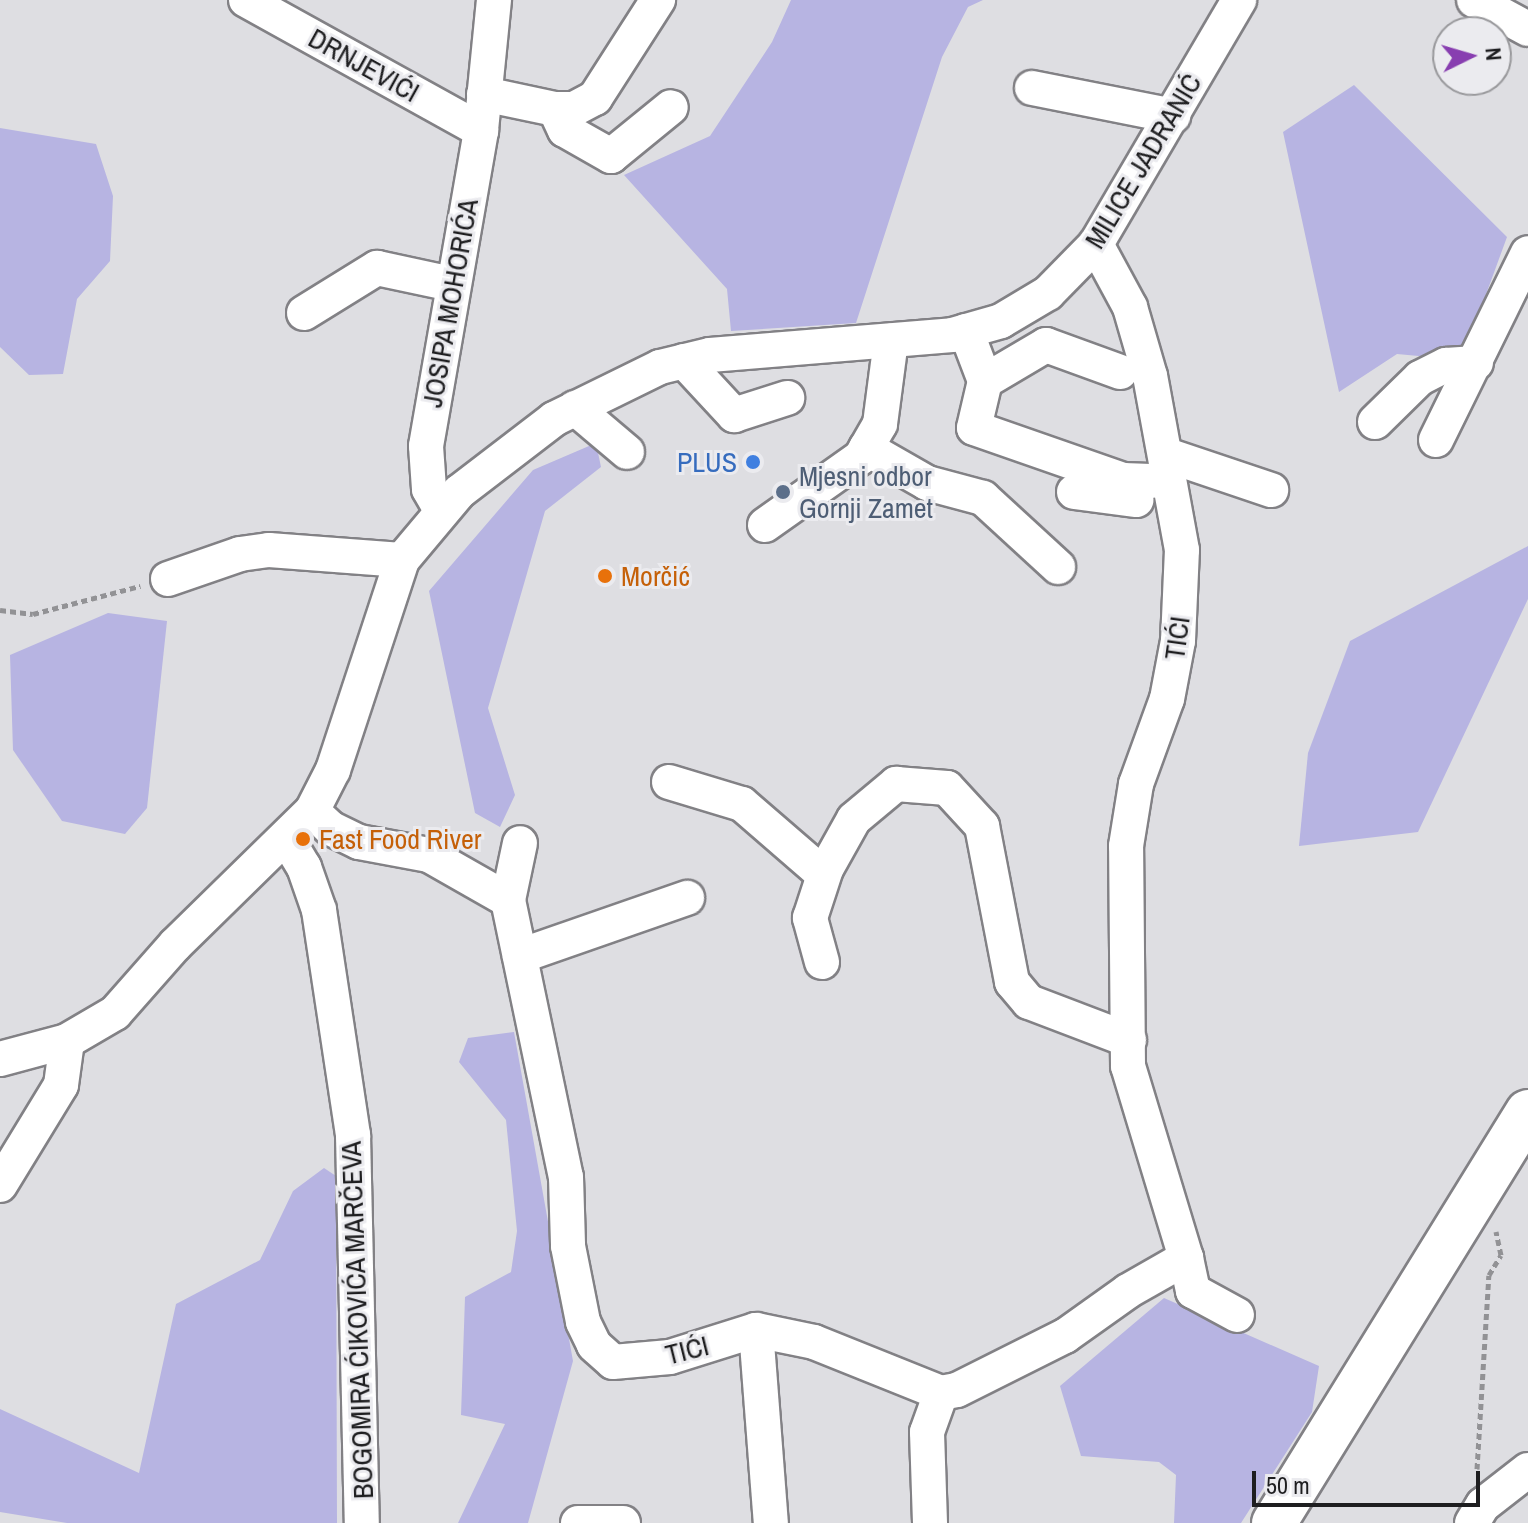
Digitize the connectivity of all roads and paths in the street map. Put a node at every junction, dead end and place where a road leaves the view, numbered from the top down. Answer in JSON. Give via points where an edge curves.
{"nodes":[{"id":1,"x":246,"y":0,"type":"edge"},
{"id":2,"x":494,"y":0,"type":"edge"},
{"id":3,"x":658,"y":0,"type":"edge"},
{"id":4,"x":1239,"y":0,"type":"edge"},
{"id":5,"x":1474,"y":0,"type":"edge"},
{"id":6,"x":1528,"y":29,"type":"edge"},
{"id":7,"x":1032,"y":88,"type":"dead end"},
{"id":8,"x":484,"y":94,"type":"junction"},
{"id":9,"x":671,"y":107,"type":"dead end"},
{"id":10,"x":555,"y":109,"type":"junction"},
{"id":11,"x":1173,"y":116,"type":"junction"},
{"id":12,"x":481,"y":130,"type":"junction"},
{"id":13,"x":1096,"y":244,"type":"junction"},
{"id":14,"x":1528,"y":253,"type":"edge"},
{"id":15,"x":452,"y":284,"type":"junction"},
{"id":16,"x":304,"y":313,"type":"dead end"},
{"id":17,"x":966,"y":331,"type":"junction"},
{"id":18,"x":891,"y":341,"type":"junction"},
{"id":19,"x":684,"y":361,"type":"junction"},
{"id":20,"x":1473,"y":368,"type":"junction"},
{"id":21,"x":1120,"y":372,"type":"dead end"},
{"id":22,"x":985,"y":381,"type":"junction"},
{"id":23,"x":787,"y":398,"type":"dead end"},
{"id":24,"x":575,"y":408,"type":"junction"},
{"id":25,"x":1375,"y":422,"type":"dead end"},
{"id":26,"x":1436,"y":440,"type":"dead end"},
{"id":27,"x":866,"y":448,"type":"junction"},
{"id":28,"x":627,"y":452,"type":"dead end"},
{"id":29,"x":1159,"y":468,"type":"junction"},
{"id":30,"x":1271,"y":490,"type":"dead end"},
{"id":31,"x":1074,"y":492,"type":"dead end"},
{"id":32,"x":1176,"y":505,"type":"junction"},
{"id":33,"x":441,"y":510,"type":"junction"},
{"id":34,"x":765,"y":525,"type":"dead end"},
{"id":35,"x":402,"y":560,"type":"junction"},
{"id":36,"x":1058,"y":567,"type":"dead end"},
{"id":37,"x":168,"y":579,"type":"joint"},
{"id":38,"x":0,"y":610,"type":"edge"},
{"id":39,"x":669,"y":782,"type":"dead end"},
{"id":40,"x":312,"y":811,"type":"junction"},
{"id":41,"x":344,"y":835,"type":"junction"},
{"id":42,"x":287,"y":839,"type":"junction"},
{"id":43,"x":520,"y":843,"type":"dead end"},
{"id":44,"x":824,"y":875,"type":"junction"},
{"id":45,"x":687,"y":898,"type":"dead end"},
{"id":46,"x":508,"y":900,"type":"junction"},
{"id":47,"x":318,"y":906,"type":"junction"},
{"id":48,"x":520,"y":956,"type":"junction"},
{"id":49,"x":822,"y":962,"type":"dead end"},
{"id":50,"x":1129,"y":1040,"type":"junction"},
{"id":51,"x":67,"y":1041,"type":"junction"},
{"id":52,"x":0,"y":1059,"type":"edge"},
{"id":53,"x":1528,"y":1112,"type":"edge"},
{"id":54,"x":0,"y":1185,"type":"edge"},
{"id":55,"x":1496,"y":1232,"type":"dead end"},
{"id":56,"x":1186,"y":1258,"type":"junction"},
{"id":57,"x":1237,"y":1315,"type":"dead end"},
{"id":58,"x":756,"y":1330,"type":"junction"},
{"id":59,"x":941,"y":1393,"type":"junction"},
{"id":60,"x":1528,"y":1470,"type":"edge"},
{"id":61,"x":1477,"y":1514,"type":"edge"},
{"id":62,"x":362,"y":1523,"type":"edge"},
{"id":63,"x":578,"y":1523,"type":"edge"},
{"id":64,"x":623,"y":1523,"type":"edge"},
{"id":65,"x":771,"y":1523,"type":"edge"},
{"id":66,"x":930,"y":1523,"type":"edge"},
{"id":67,"x":1274,"y":1523,"type":"edge"}],
"edges":[{"from":1,"to":12,"type":"street","name":"DRNJEVIĆI"},
{"from":2,"to":8,"type":"street","name":"JOSIPA MOHORIĆA"},
{"from":3,"to":10,"type":"street","via":[[595,98],[574,109]]},
{"from":4,"to":11,"type":"street","name":"MILICE JADRANIĆ"},
{"from":5,"to":6,"type":"street"},
{"from":7,"to":11,"type":"street"},
{"from":8,"to":10,"type":"street"},
{"from":8,"to":12,"type":"street","name":"JOSIPA MOHORIĆA"},
{"from":9,"to":10,"type":"street","via":[[611,156],[565,130]]},
{"from":11,"to":13,"type":"street","name":"MILICE JADRANIĆ"},
{"from":12,"to":15,"type":"street","name":"JOSIPA MOHORIĆA"},
{"from":13,"to":17,"type":"street","name":"MILICE JADRANIĆ","via":[[1048,293],[1001,321]]},
{"from":13,"to":29,"type":"street","name":"TIĆI","via":[[1130,307]]},
{"from":14,"to":20,"type":"street"},
{"from":15,"to":16,"type":"street","via":[[377,268]]},
{"from":15,"to":33,"type":"street","name":"JOSIPA MOHORIĆA","via":[[426,446],[429,489]]},
{"from":17,"to":18,"type":"street","name":"MILICE JADRANIĆ"},
{"from":17,"to":22,"type":"street"},
{"from":18,"to":19,"type":"street","name":"MILICE JADRANIĆ"},
{"from":18,"to":27,"type":"street","via":[[880,424]]},
{"from":19,"to":23,"type":"street","via":[[734,415]]},
{"from":19,"to":24,"type":"street","name":"MILICE JADRANIĆ","via":[[647,372]]},
{"from":20,"to":25,"type":"street","via":[[1446,365],[1420,378]]},
{"from":20,"to":26,"type":"street"},
{"from":21,"to":22,"type":"street","via":[[1046,345]]},
{"from":22,"to":29,"type":"street","via":[[974,428],[1123,480]]},
{"from":24,"to":28,"type":"street"},
{"from":24,"to":33,"type":"street","name":"MILICE JADRANIĆ"},
{"from":27,"to":34,"type":"street","via":[[839,477]]},
{"from":27,"to":36,"type":"street","via":[[927,483],[983,498]]},
{"from":29,"to":30,"type":"street"},
{"from":29,"to":32,"type":"street","name":"TIĆI"},
{"from":31,"to":32,"type":"street"},
{"from":32,"to":50,"type":"street","name":"TIĆI","via":[[1182,550],[1178,641],[1167,699],[1136,784],[1126,846]]},
{"from":33,"to":35,"type":"street","name":"MILICE JADRANIĆ"},
{"from":35,"to":37,"type":"street","via":[[269,550],[240,554]]},
{"from":35,"to":40,"type":"street","name":"MILICE JADRANIĆ","via":[[333,770]]},
{"from":37,"to":38,"type":"path","via":[[33,614]]},
{"from":39,"to":44,"type":"street","via":[[742,804]]},
{"from":40,"to":41,"type":"street"},
{"from":40,"to":42,"type":"street","name":"MILICE JADRANIĆ"},
{"from":41,"to":46,"type":"street","via":[[429,855]]},
{"from":41,"to":47,"type":"street","via":[[333,850]]},
{"from":42,"to":47,"type":"street","name":"BOGOMIRA ĆIKOVIĆA MARČEVA"},
{"from":42,"to":51,"type":"street","name":"MILICE JADRANIĆ","via":[[241,877],[115,1013]]},
{"from":43,"to":46,"type":"street"},
{"from":44,"to":49,"type":"street","via":[[810,918]]},
{"from":44,"to":50,"type":"street","via":[[854,819],[873,798],[896,784],[947,788],[982,826],[1012,982],[1029,1002]]},
{"from":45,"to":48,"type":"street"},
{"from":46,"to":48,"type":"street","name":"TIĆI"},
{"from":47,"to":62,"type":"street","name":"BOGOMIRA ĆIKOVIĆA MARČEVA","via":[[356,1180]]},
{"from":48,"to":58,"type":"street","name":"TIĆI","via":[[566,1177],[568,1246],[594,1345],[613,1362],[670,1357]]},
{"from":50,"to":56,"type":"street","name":"TIĆI","via":[[1128,1066]]},
{"from":51,"to":52,"type":"street","name":"MILICE JADRANIĆ"},
{"from":51,"to":54,"type":"street","via":[[61,1085]]},
{"from":53,"to":67,"type":"main road"},
{"from":55,"to":61,"type":"path","via":[[1501,1255],[1489,1275],[1476,1441]]},
{"from":56,"to":57,"type":"street","name":"TIĆI","via":[[1193,1291]]},
{"from":56,"to":59,"type":"street","via":[[1065,1336]]},
{"from":58,"to":59,"type":"street","name":"TIĆI","via":[[814,1342]]},
{"from":58,"to":65,"type":"street"},
{"from":59,"to":66,"type":"street","via":[[927,1432]]},
{"from":60,"to":61,"type":"street"},
{"from":63,"to":64,"type":"street"}]}
